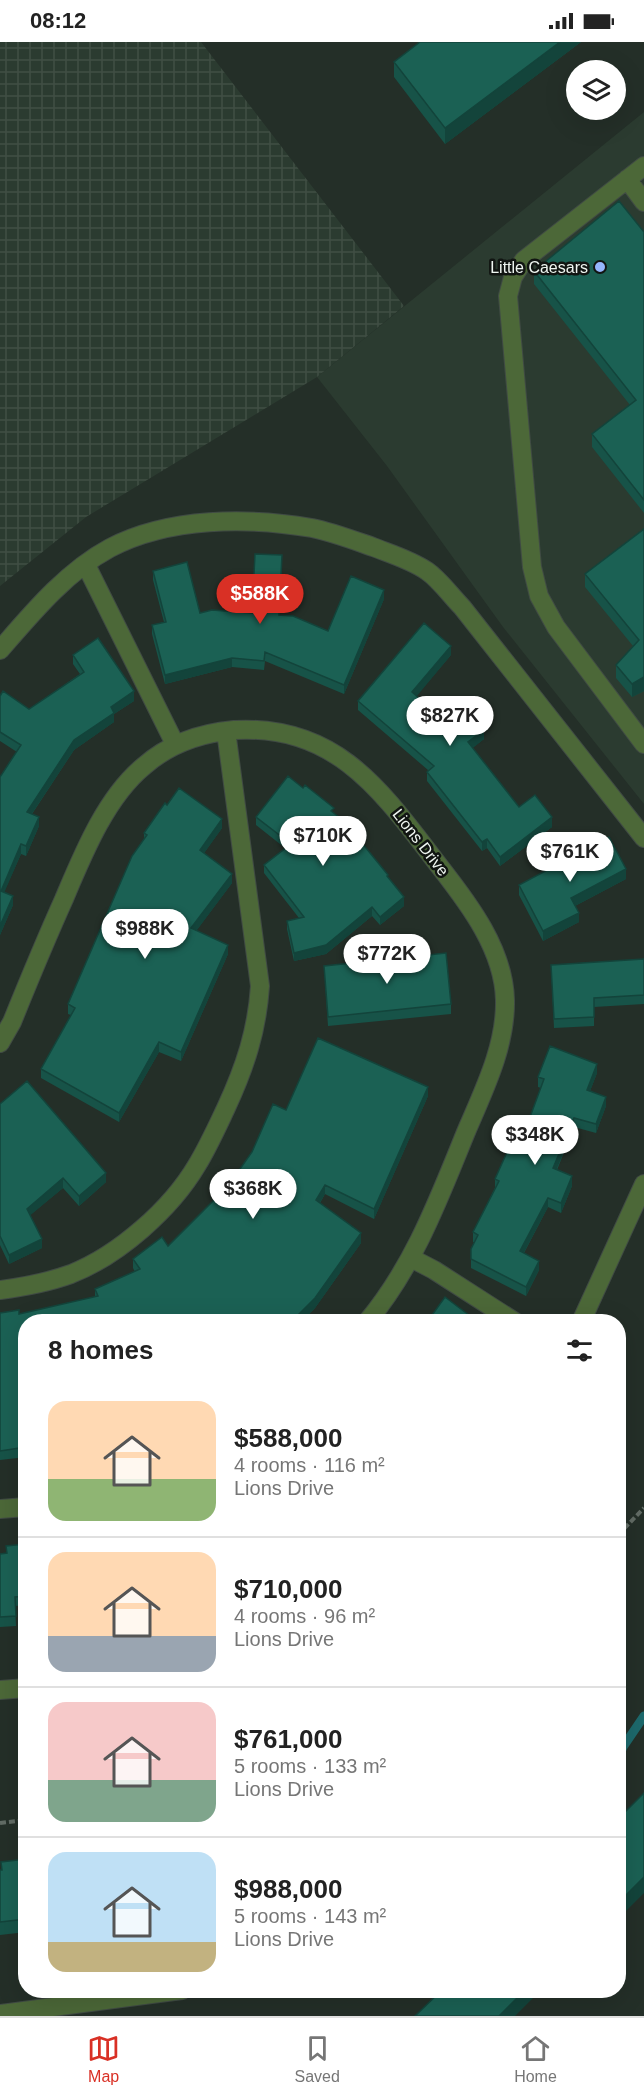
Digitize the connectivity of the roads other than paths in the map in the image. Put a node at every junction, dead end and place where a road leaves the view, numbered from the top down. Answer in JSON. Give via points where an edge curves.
{"nodes":[{"id":1,"x":644,"y":166,"type":"edge"},
{"id":2,"x":627,"y":179,"type":"junction"},
{"id":3,"x":644,"y":202,"type":"edge"},
{"id":4,"x":86,"y":565,"type":"junction"},
{"id":5,"x":0,"y":650,"type":"edge"},
{"id":6,"x":226,"y":731,"type":"junction"},
{"id":7,"x":175,"y":744,"type":"junction"},
{"id":8,"x":644,"y":744,"type":"edge"},
{"id":9,"x":644,"y":838,"type":"edge"},
{"id":10,"x":0,"y":1043,"type":"edge"},
{"id":11,"x":644,"y":1184,"type":"edge"},
{"id":12,"x":411,"y":1258,"type":"junction"},
{"id":13,"x":0,"y":1290,"type":"edge"},
{"id":14,"x":373,"y":1314,"type":"edge"},
{"id":15,"x":503,"y":1314,"type":"edge"},
{"id":16,"x":585,"y":1314,"type":"edge"},
{"id":17,"x":18,"y":1508,"type":"edge"},
{"id":18,"x":0,"y":1509,"type":"edge"},
{"id":19,"x":18,"y":1689,"type":"edge"},
{"id":20,"x":0,"y":1690,"type":"edge"},
{"id":21,"x":121,"y":1998,"type":"edge"},
{"id":22,"x":0,"y":2014,"type":"edge"}],
"edges":[{"from":1,"to":2,"type":"street"},
{"from":2,"to":3,"type":"street"},
{"from":2,"to":8,"type":"street","via":[[524,260],[513,277],[508,296],[538,597]]},
{"from":4,"to":5,"type":"street","via":[[43,603]]},
{"from":4,"to":7,"type":"street"},
{"from":4,"to":9,"type":"street","via":[[137,536],[169,528],[243,523],[313,529],[410,562],[429,572],[462,607]]},
{"from":6,"to":7,"type":"street","name":"Lions Drive"},
{"from":6,"to":12,"type":"street","name":"Lions Drive","via":[[251,729],[303,738],[328,749],[376,786],[467,902],[500,970],[505,999],[502,1034],[492,1070]]},
{"from":6,"to":13,"type":"street","via":[[260,986],[258,1017],[248,1055],[197,1166],[152,1219],[122,1244],[71,1274]]},
{"from":7,"to":10,"type":"street","name":"Lions Drive","via":[[142,766],[99,823]]},
{"from":11,"to":16,"type":"street"},
{"from":12,"to":14,"type":"street","name":"Lions Drive"},
{"from":12,"to":15,"type":"street"},
{"from":17,"to":18,"type":"street"},
{"from":19,"to":20,"type":"street"},
{"from":21,"to":22,"type":"street"}]}
